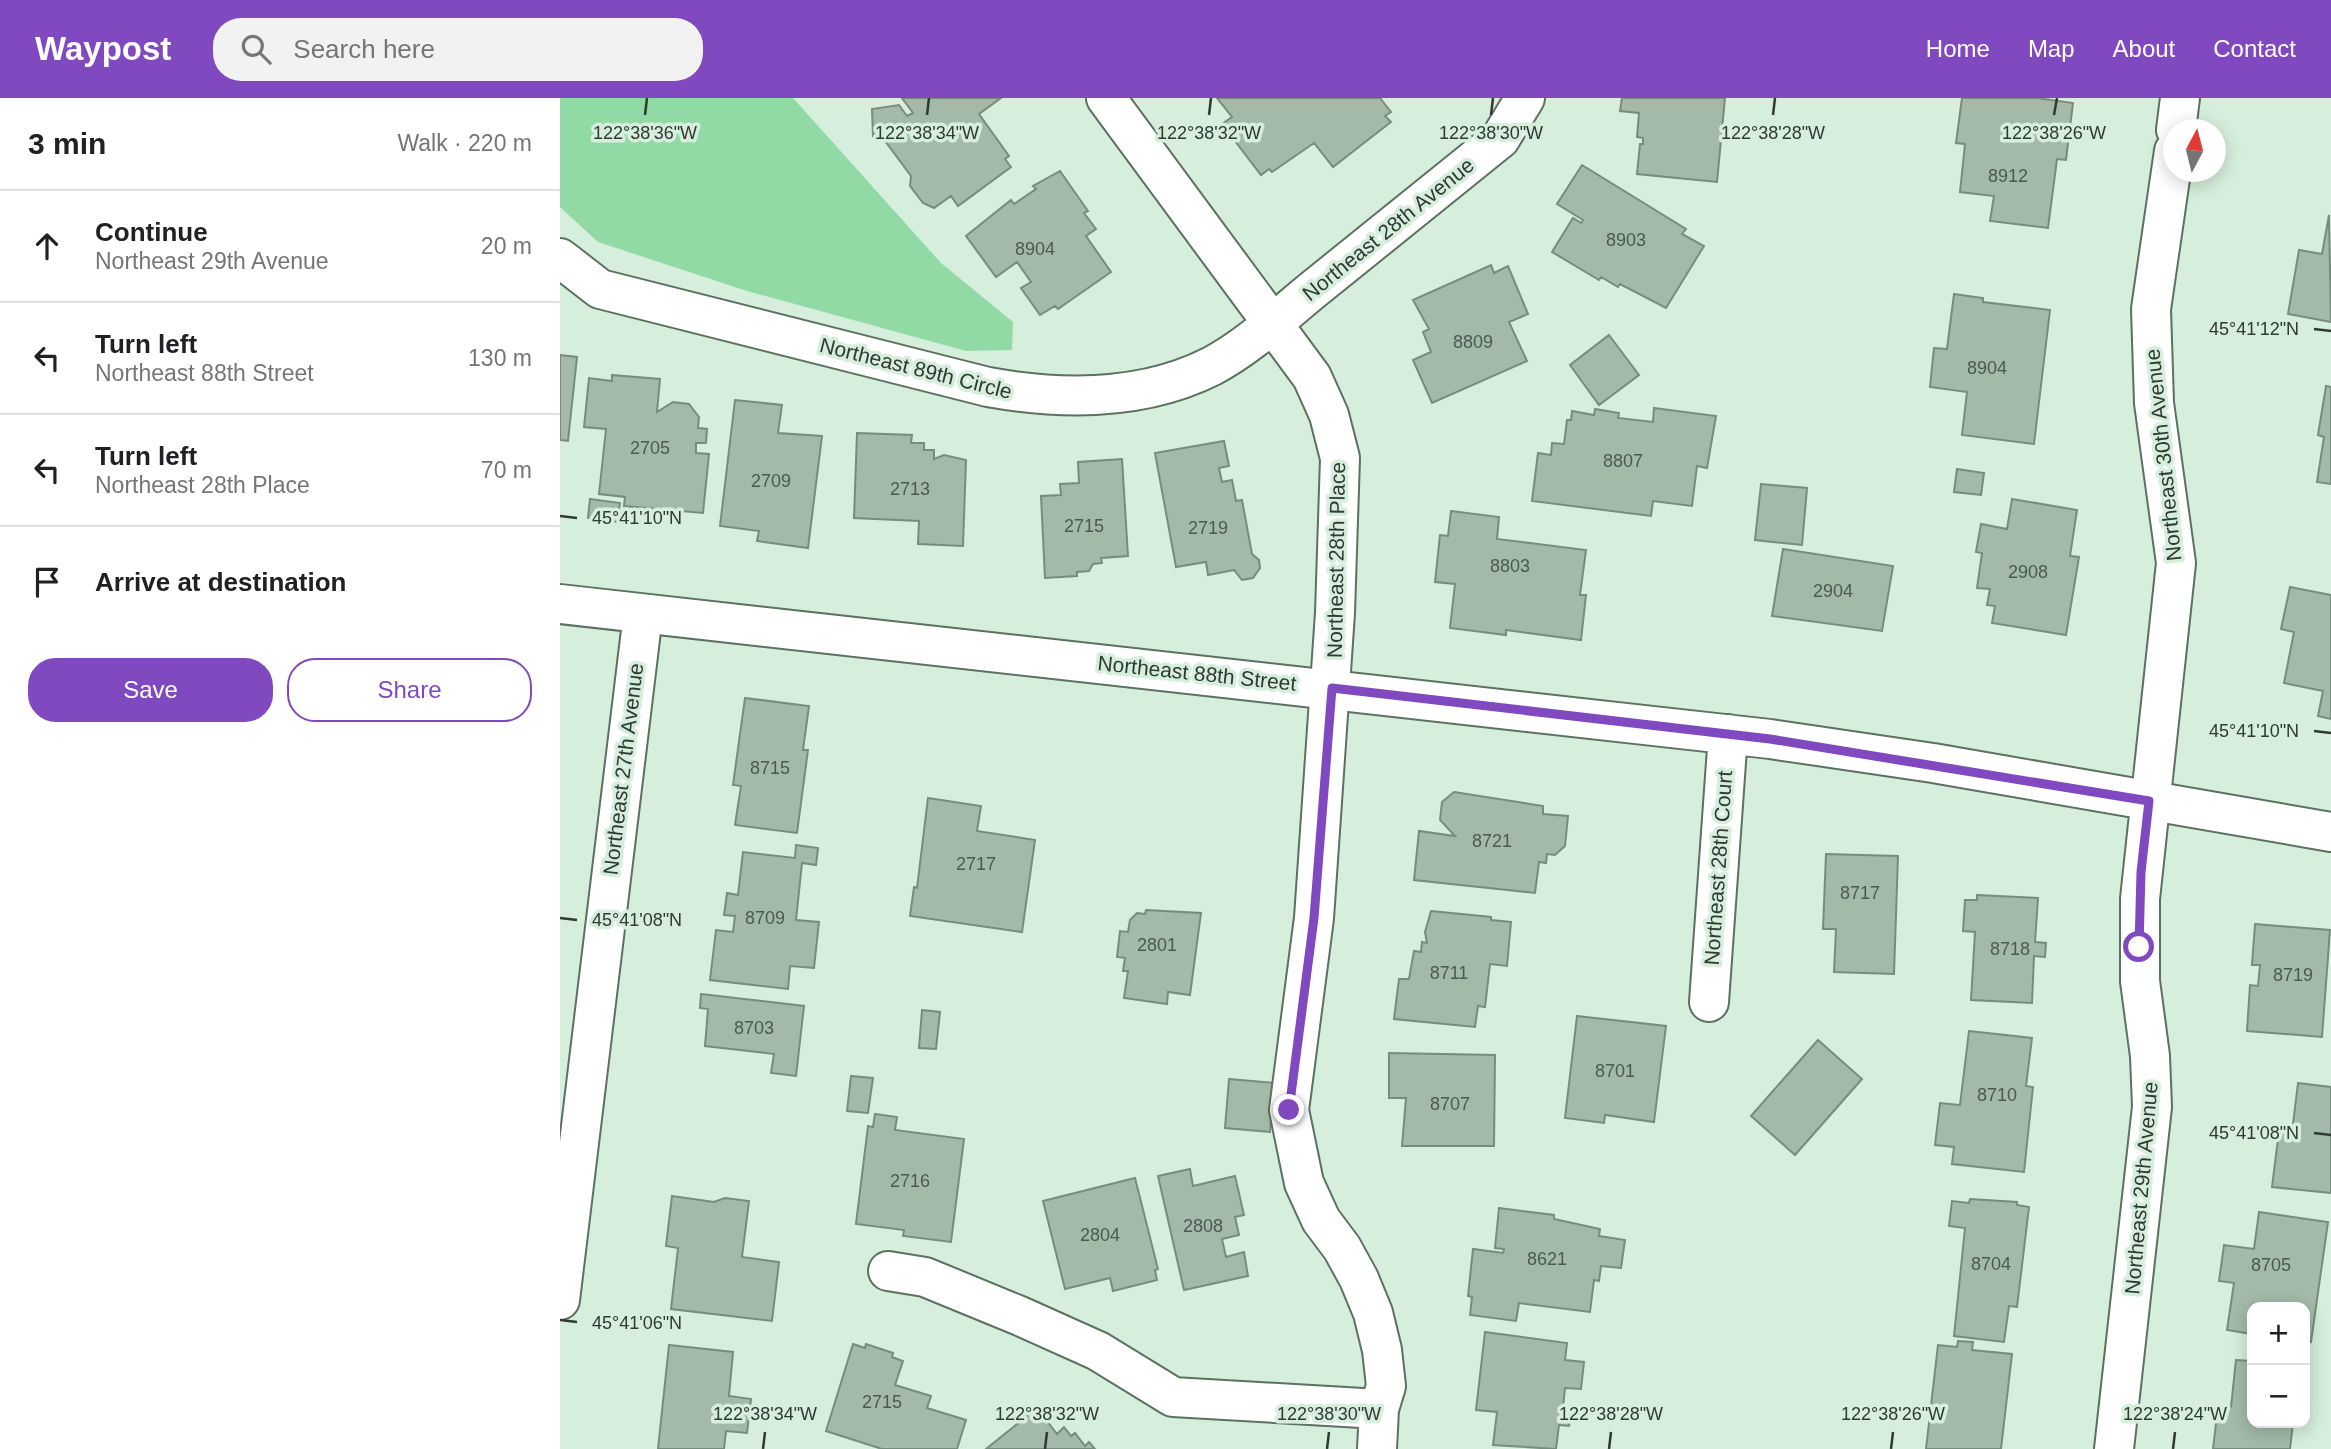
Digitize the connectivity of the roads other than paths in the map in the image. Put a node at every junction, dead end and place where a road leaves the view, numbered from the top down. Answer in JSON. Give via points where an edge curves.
{"nodes":[{"id":1,"x":1106,"y":98,"type":"edge"},
{"id":2,"x":1525,"y":98,"type":"edge"},
{"id":3,"x":2180,"y":98,"type":"edge"},
{"id":4,"x":2177,"y":119,"type":"edge"},
{"id":5,"x":2169,"y":182,"type":"edge"},
{"id":6,"x":560,"y":258,"type":"edge"},
{"id":7,"x":1271,"y":324,"type":"junction"},
{"id":8,"x":560,"y":604,"type":"edge"},
{"id":9,"x":643,"y":614,"type":"junction"},
{"id":10,"x":1332,"y":688,"type":"junction"},
{"id":11,"x":1728,"y":734,"type":"junction"},
{"id":12,"x":2149,"y":801,"type":"junction"},
{"id":13,"x":2331,"y":832,"type":"edge"},
{"id":14,"x":1709,"y":1002,"type":"dead end"},
{"id":15,"x":888,"y":1271,"type":"dead end"},
{"id":16,"x":560,"y":1300,"type":"edge"},
{"id":17,"x":1379,"y":1409,"type":"junction"},
{"id":18,"x":1377,"y":1449,"type":"edge"},
{"id":19,"x":2114,"y":1449,"type":"edge"}],
"edges":[{"from":1,"to":7,"type":"street","name":"Northeast 28th Place"},
{"from":2,"to":7,"type":"street","name":"Northeast 28th Avenue","via":[[1500,139]]},
{"from":3,"to":4,"type":"street"},
{"from":5,"to":12,"type":"street","name":"Northeast 30th Avenue","via":[[2151,309],[2151,353],[2176,563]]},
{"from":6,"to":7,"type":"street","name":"Northeast 89th Circle","via":[[600,289],[1028,394],[1105,395],[1179,379],[1213,366]]},
{"from":7,"to":10,"type":"street","name":"Northeast 28th Place","via":[[1312,377],[1329,415],[1340,458]]},
{"from":8,"to":9,"type":"street","name":"Northeast 88th Street"},
{"from":9,"to":10,"type":"street","name":"Northeast 88th Street"},
{"from":9,"to":16,"type":"street","name":"Northeast 27th Avenue"},
{"from":10,"to":11,"type":"street","name":"Northeast 88th Street"},
{"from":10,"to":17,"type":"street","name":"Northeast 28th Place","via":[[1314,918],[1289,1110],[1304,1183],[1321,1220],[1359,1279],[1373,1313],[1386,1386]]},
{"from":11,"to":12,"type":"street","name":"Northeast 88th Street","via":[[1933,763]]},
{"from":11,"to":14,"type":"street","name":"Northeast 28th Court"},
{"from":12,"to":13,"type":"street","name":"Northeast 88th Street"},
{"from":12,"to":19,"type":"street","name":"Northeast 29th Avenue","via":[[2139,947],[2152,1107]]},
{"from":15,"to":17,"type":"street","via":[[925,1278],[1020,1316],[1098,1351],[1173,1397]]},
{"from":17,"to":18,"type":"street","name":"Northeast 28th Place"}]}
